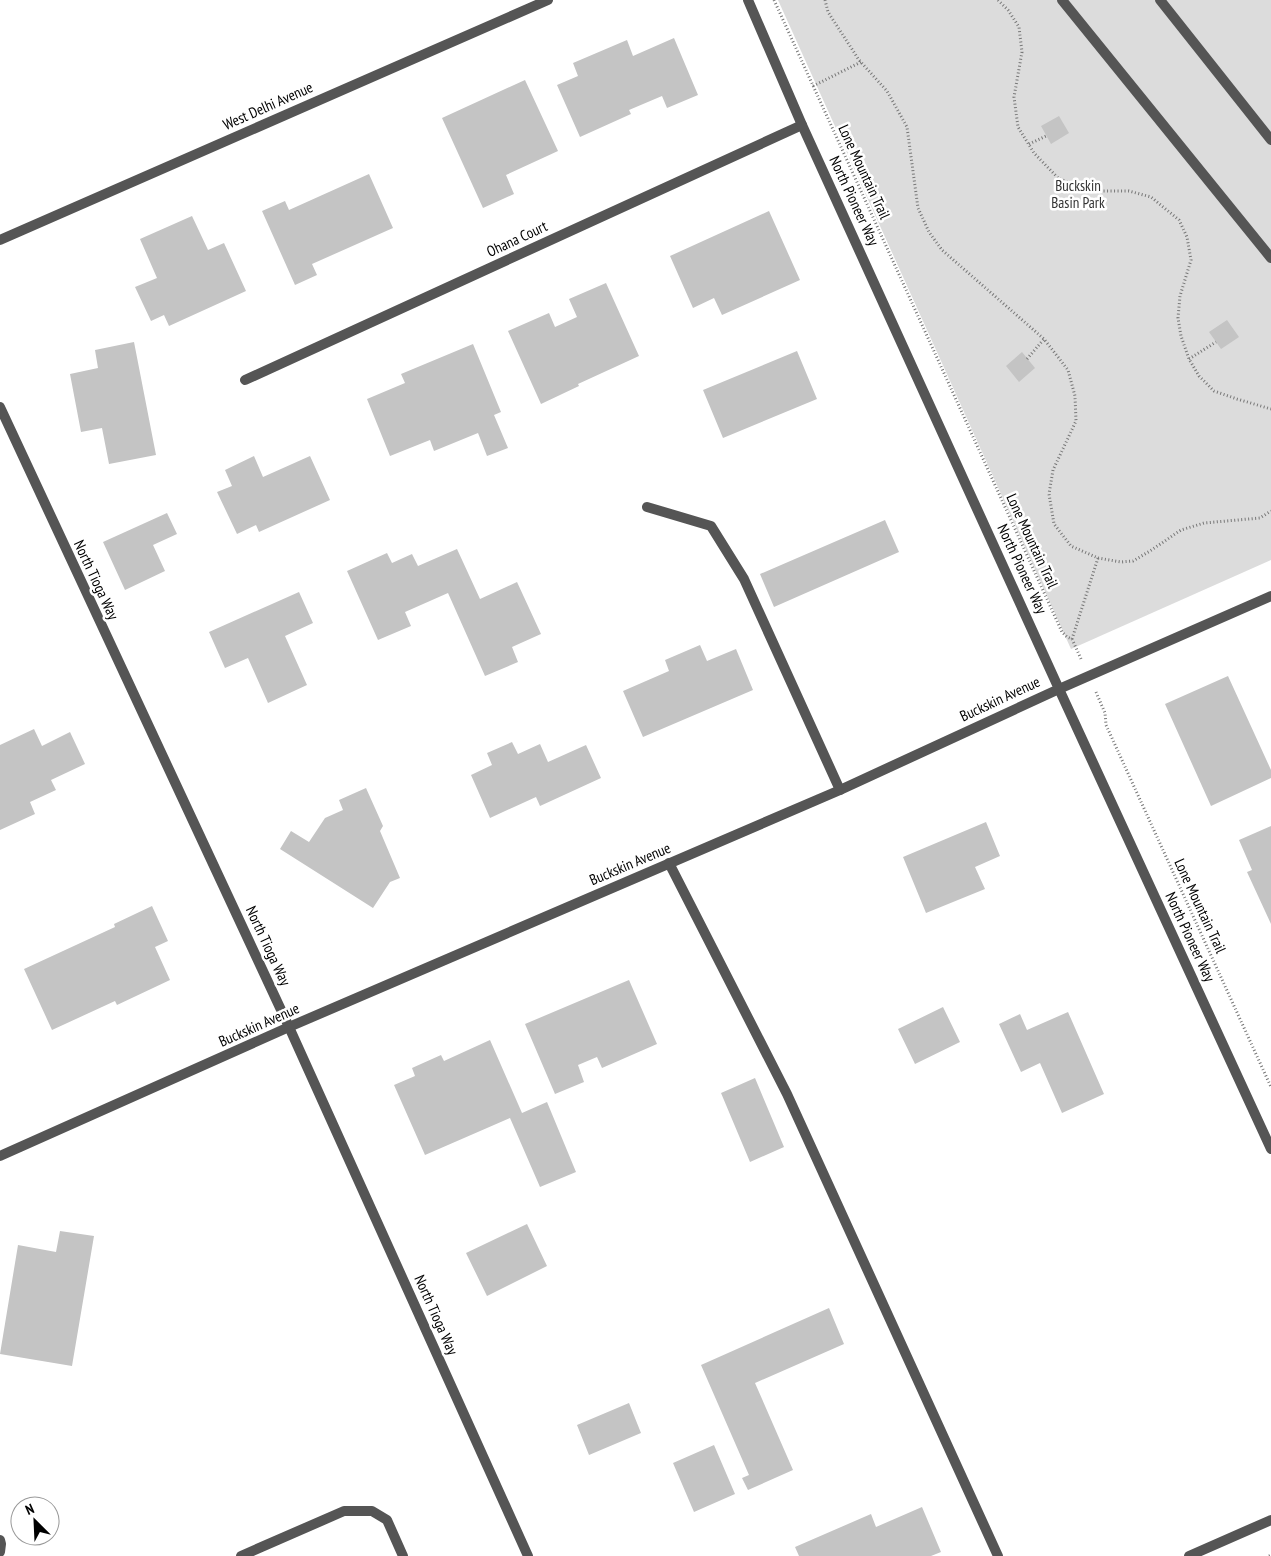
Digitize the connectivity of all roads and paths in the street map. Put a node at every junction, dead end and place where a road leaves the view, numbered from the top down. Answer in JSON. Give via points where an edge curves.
{"nodes":[{"id":1,"x":548,"y":0,"type":"edge"},
{"id":2,"x":748,"y":0,"type":"edge"},
{"id":3,"x":774,"y":0,"type":"edge"},
{"id":4,"x":824,"y":0,"type":"edge"},
{"id":5,"x":998,"y":0,"type":"edge"},
{"id":6,"x":1062,"y":0,"type":"edge"},
{"id":7,"x":1160,"y":0,"type":"edge"},
{"id":8,"x":861,"y":62,"type":"junction"},
{"id":9,"x":812,"y":86,"type":"junction"},
{"id":10,"x":802,"y":125,"type":"junction"},
{"id":11,"x":1046,"y":136,"type":"dead end"},
{"id":12,"x":1271,"y":140,"type":"edge"},
{"id":13,"x":1029,"y":144,"type":"junction"},
{"id":14,"x":0,"y":240,"type":"edge"},
{"id":15,"x":1271,"y":258,"type":"edge"},
{"id":16,"x":1044,"y":339,"type":"junction"},
{"id":17,"x":1216,"y":342,"type":"dead end"},
{"id":18,"x":1027,"y":359,"type":"dead end"},
{"id":19,"x":1189,"y":359,"type":"junction"},
{"id":20,"x":245,"y":380,"type":"dead end"},
{"id":21,"x":0,"y":407,"type":"edge"},
{"id":22,"x":1271,"y":409,"type":"edge"},
{"id":23,"x":647,"y":507,"type":"dead end"},
{"id":24,"x":1271,"y":511,"type":"edge"},
{"id":25,"x":1098,"y":558,"type":"junction"},
{"id":26,"x":1271,"y":596,"type":"edge"},
{"id":27,"x":1072,"y":639,"type":"junction"},
{"id":28,"x":1089,"y":676,"type":"junction"},
{"id":29,"x":1060,"y":688,"type":"junction"},
{"id":30,"x":840,"y":790,"type":"junction"},
{"id":31,"x":669,"y":864,"type":"junction"},
{"id":32,"x":290,"y":1027,"type":"junction"},
{"id":33,"x":1271,"y":1087,"type":"edge"},
{"id":34,"x":1271,"y":1150,"type":"edge"},
{"id":35,"x":0,"y":1156,"type":"edge"},
{"id":36,"x":1271,"y":1520,"type":"edge"},
{"id":37,"x":0,"y":1540,"type":"edge"},
{"id":38,"x":0,"y":1552,"type":"edge"},
{"id":39,"x":241,"y":1556,"type":"edge"},
{"id":40,"x":403,"y":1556,"type":"edge"},
{"id":41,"x":528,"y":1556,"type":"edge"},
{"id":42,"x":998,"y":1556,"type":"edge"},
{"id":43,"x":1189,"y":1556,"type":"edge"}],
"edges":[{"from":1,"to":14,"type":"street","name":"West Delhi Avenue"},
{"from":2,"to":10,"type":"street","name":"North Pioneer Way"},
{"from":3,"to":9,"type":"path","name":"Lone Mountain Trail"},
{"from":4,"to":8,"type":"path","via":[[828,12]]},
{"from":5,"to":13,"type":"path","via":[[1019,27],[1022,52],[1014,97],[1018,127]]},
{"from":6,"to":15,"type":"street"},
{"from":7,"to":12,"type":"street"},
{"from":8,"to":9,"type":"path"},
{"from":8,"to":16,"type":"path","via":[[887,91],[907,127],[918,208],[929,232],[942,250]]},
{"from":9,"to":27,"type":"path","name":"Lone Mountain Trail","via":[[1062,632]]},
{"from":10,"to":20,"type":"street","name":"Ohana Court"},
{"from":10,"to":29,"type":"street","name":"North Pioneer Way"},
{"from":11,"to":13,"type":"path"},
{"from":13,"to":19,"type":"path","via":[[1059,179],[1098,191],[1128,191],[1151,197],[1179,220],[1187,237],[1191,260],[1180,296],[1178,318]]},
{"from":16,"to":18,"type":"path"},
{"from":16,"to":25,"type":"path","via":[[1068,370],[1075,396],[1076,421],[1053,470],[1049,494],[1054,524],[1071,546]]},
{"from":17,"to":19,"type":"path"},
{"from":19,"to":22,"type":"path","via":[[1199,376],[1214,391]]},
{"from":21,"to":32,"type":"street","name":"North Tioga Way"},
{"from":23,"to":30,"type":"street","via":[[711,526],[744,579]]},
{"from":24,"to":25,"type":"path","via":[[1260,518],[1204,523],[1181,530],[1133,561]]},
{"from":25,"to":27,"type":"path"},
{"from":26,"to":28,"type":"street","name":"Buckskin Avenue"},
{"from":27,"to":28,"type":"path","name":"Lone Mountain Trail"},
{"from":28,"to":29,"type":"street","name":"Buckskin Avenue"},
{"from":28,"to":33,"type":"path","name":"Lone Mountain Trail","via":[[1105,713],[1106,725]]},
{"from":29,"to":30,"type":"street","name":"Buckskin Avenue"},
{"from":29,"to":34,"type":"street","name":"North Pioneer Way"},
{"from":30,"to":31,"type":"street","name":"Buckskin Avenue"},
{"from":31,"to":32,"type":"street","name":"Buckskin Avenue"},
{"from":31,"to":42,"type":"street","via":[[787,1094]]},
{"from":32,"to":35,"type":"street","name":"Buckskin Avenue"},
{"from":32,"to":41,"type":"street","name":"North Tioga Way"},
{"from":36,"to":43,"type":"street"},
{"from":37,"to":38,"type":"street"},
{"from":39,"to":40,"type":"street","via":[[344,1511],[372,1511],[387,1520]]}]}
